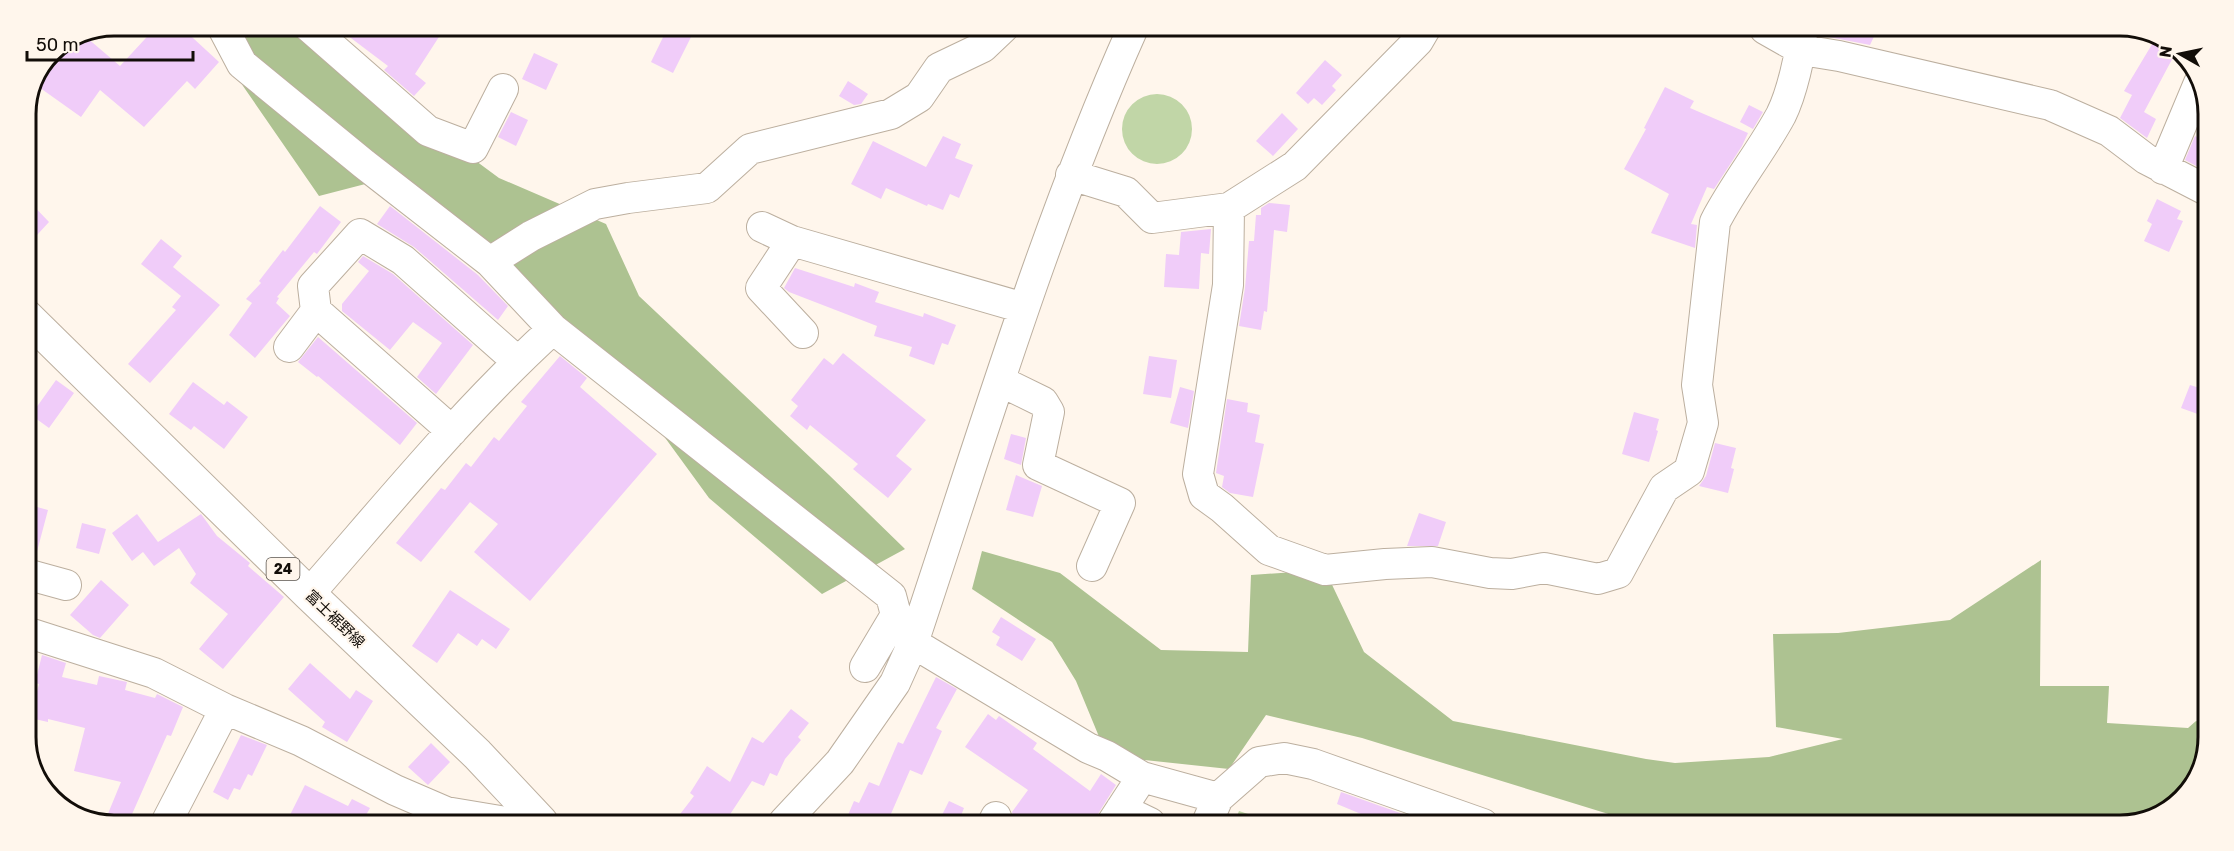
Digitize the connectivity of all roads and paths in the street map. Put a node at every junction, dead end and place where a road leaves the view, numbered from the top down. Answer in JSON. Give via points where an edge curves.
{"nodes":[{"id":1,"x":227,"y":36,"type":"edge"},
{"id":2,"x":319,"y":36,"type":"edge"},
{"id":3,"x":995,"y":36,"type":"edge"},
{"id":4,"x":1128,"y":36,"type":"edge"},
{"id":5,"x":1421,"y":36,"type":"edge"},
{"id":6,"x":1802,"y":40,"type":"edge"},
{"id":7,"x":502,"y":89,"type":"dead end"},
{"id":8,"x":2195,"y":92,"type":"edge"},
{"id":9,"x":2163,"y":169,"type":"junction"},
{"id":10,"x":1071,"y":175,"type":"junction"},
{"id":11,"x":2198,"y":186,"type":"edge"},
{"id":12,"x":1229,"y":208,"type":"junction"},
{"id":13,"x":762,"y":227,"type":"dead end"},
{"id":14,"x":792,"y":241,"type":"junction"},
{"id":15,"x":490,"y":262,"type":"junction"},
{"id":16,"x":1024,"y":308,"type":"junction"},
{"id":17,"x":316,"y":312,"type":"junction"},
{"id":18,"x":36,"y":326,"type":"edge"},
{"id":19,"x":553,"y":329,"type":"junction"},
{"id":20,"x":803,"y":333,"type":"dead end"},
{"id":21,"x":289,"y":347,"type":"dead end"},
{"id":22,"x":517,"y":361,"type":"junction"},
{"id":23,"x":1000,"y":381,"type":"junction"},
{"id":24,"x":452,"y":431,"type":"junction"},
{"id":25,"x":1092,"y":566,"type":"dead end"},
{"id":26,"x":36,"y":577,"type":"edge"},
{"id":27,"x":66,"y":585,"type":"dead end"},
{"id":28,"x":309,"y":594,"type":"junction"},
{"id":29,"x":896,"y":615,"type":"junction"},
{"id":30,"x":36,"y":635,"type":"edge"},
{"id":31,"x":913,"y":643,"type":"junction"},
{"id":32,"x":865,"y":667,"type":"dead end"},
{"id":33,"x":225,"y":709,"type":"junction"},
{"id":34,"x":1142,"y":777,"type":"junction"},
{"id":35,"x":1213,"y":811,"type":"edge"},
{"id":36,"x":170,"y":815,"type":"edge"},
{"id":37,"x":464,"y":815,"type":"edge"},
{"id":38,"x":534,"y":815,"type":"edge"},
{"id":39,"x":791,"y":815,"type":"edge"},
{"id":40,"x":1117,"y":815,"type":"edge"},
{"id":41,"x":1458,"y":815,"type":"edge"}],
"edges":[{"from":1,"to":15,"type":"street","via":[[242,64]]},
{"from":2,"to":7,"type":"street","via":[[428,132],[472,148]]},
{"from":3,"to":15,"type":"street","via":[[983,47],[939,68],[919,97],[891,114],[750,150],[707,188],[595,204]]},
{"from":4,"to":10,"type":"street"},
{"from":5,"to":12,"type":"street","via":[[1295,166]]},
{"from":6,"to":9,"type":"street","via":[[1839,56],[2050,105],[2109,131]]},
{"from":6,"to":12,"type":"street","via":[[1782,113],[1715,222],[1697,384],[1703,423],[1689,471],[1664,488],[1618,573],[1598,579],[1544,568],[1490,573],[1432,562],[1325,570],[1269,550],[1204,495],[1198,474],[1228,285]]},
{"from":8,"to":9,"type":"street"},
{"from":9,"to":11,"type":"street"},
{"from":10,"to":12,"type":"street","via":[[1126,192],[1152,218]]},
{"from":10,"to":16,"type":"street"},
{"from":13,"to":14,"type":"street"},
{"from":14,"to":16,"type":"street"},
{"from":14,"to":20,"type":"street","via":[[761,288]]},
{"from":15,"to":19,"type":"street"},
{"from":16,"to":23,"type":"street"},
{"from":17,"to":21,"type":"street"},
{"from":17,"to":22,"type":"street","via":[[313,286],[360,234],[404,260]]},
{"from":17,"to":24,"type":"street"},
{"from":18,"to":28,"type":"main road","name":"富士裾野線","number":"24"},
{"from":19,"to":22,"type":"street"},
{"from":19,"to":29,"type":"street","via":[[891,597]]},
{"from":22,"to":24,"type":"street"},
{"from":23,"to":25,"type":"street","via":[[1043,402],[1049,412],[1038,465],[1120,502]]},
{"from":23,"to":31,"type":"street"},
{"from":24,"to":28,"type":"street"},
{"from":26,"to":27,"type":"street"},
{"from":28,"to":38,"type":"main road","name":"富士裾野線","number":"24","via":[[477,754]]},
{"from":29,"to":31,"type":"street"},
{"from":29,"to":32,"type":"street"},
{"from":30,"to":33,"type":"street","via":[[154,673]]},
{"from":31,"to":34,"type":"street"},
{"from":31,"to":39,"type":"street","via":[[895,683],[840,762]]},
{"from":33,"to":36,"type":"street"},
{"from":33,"to":37,"type":"street","via":[[302,741],[395,790],[446,812]]},
{"from":34,"to":35,"type":"street"},
{"from":34,"to":40,"type":"street"},
{"from":35,"to":41,"type":"street","via":[[1259,762],[1284,758],[1314,764]]}]}
